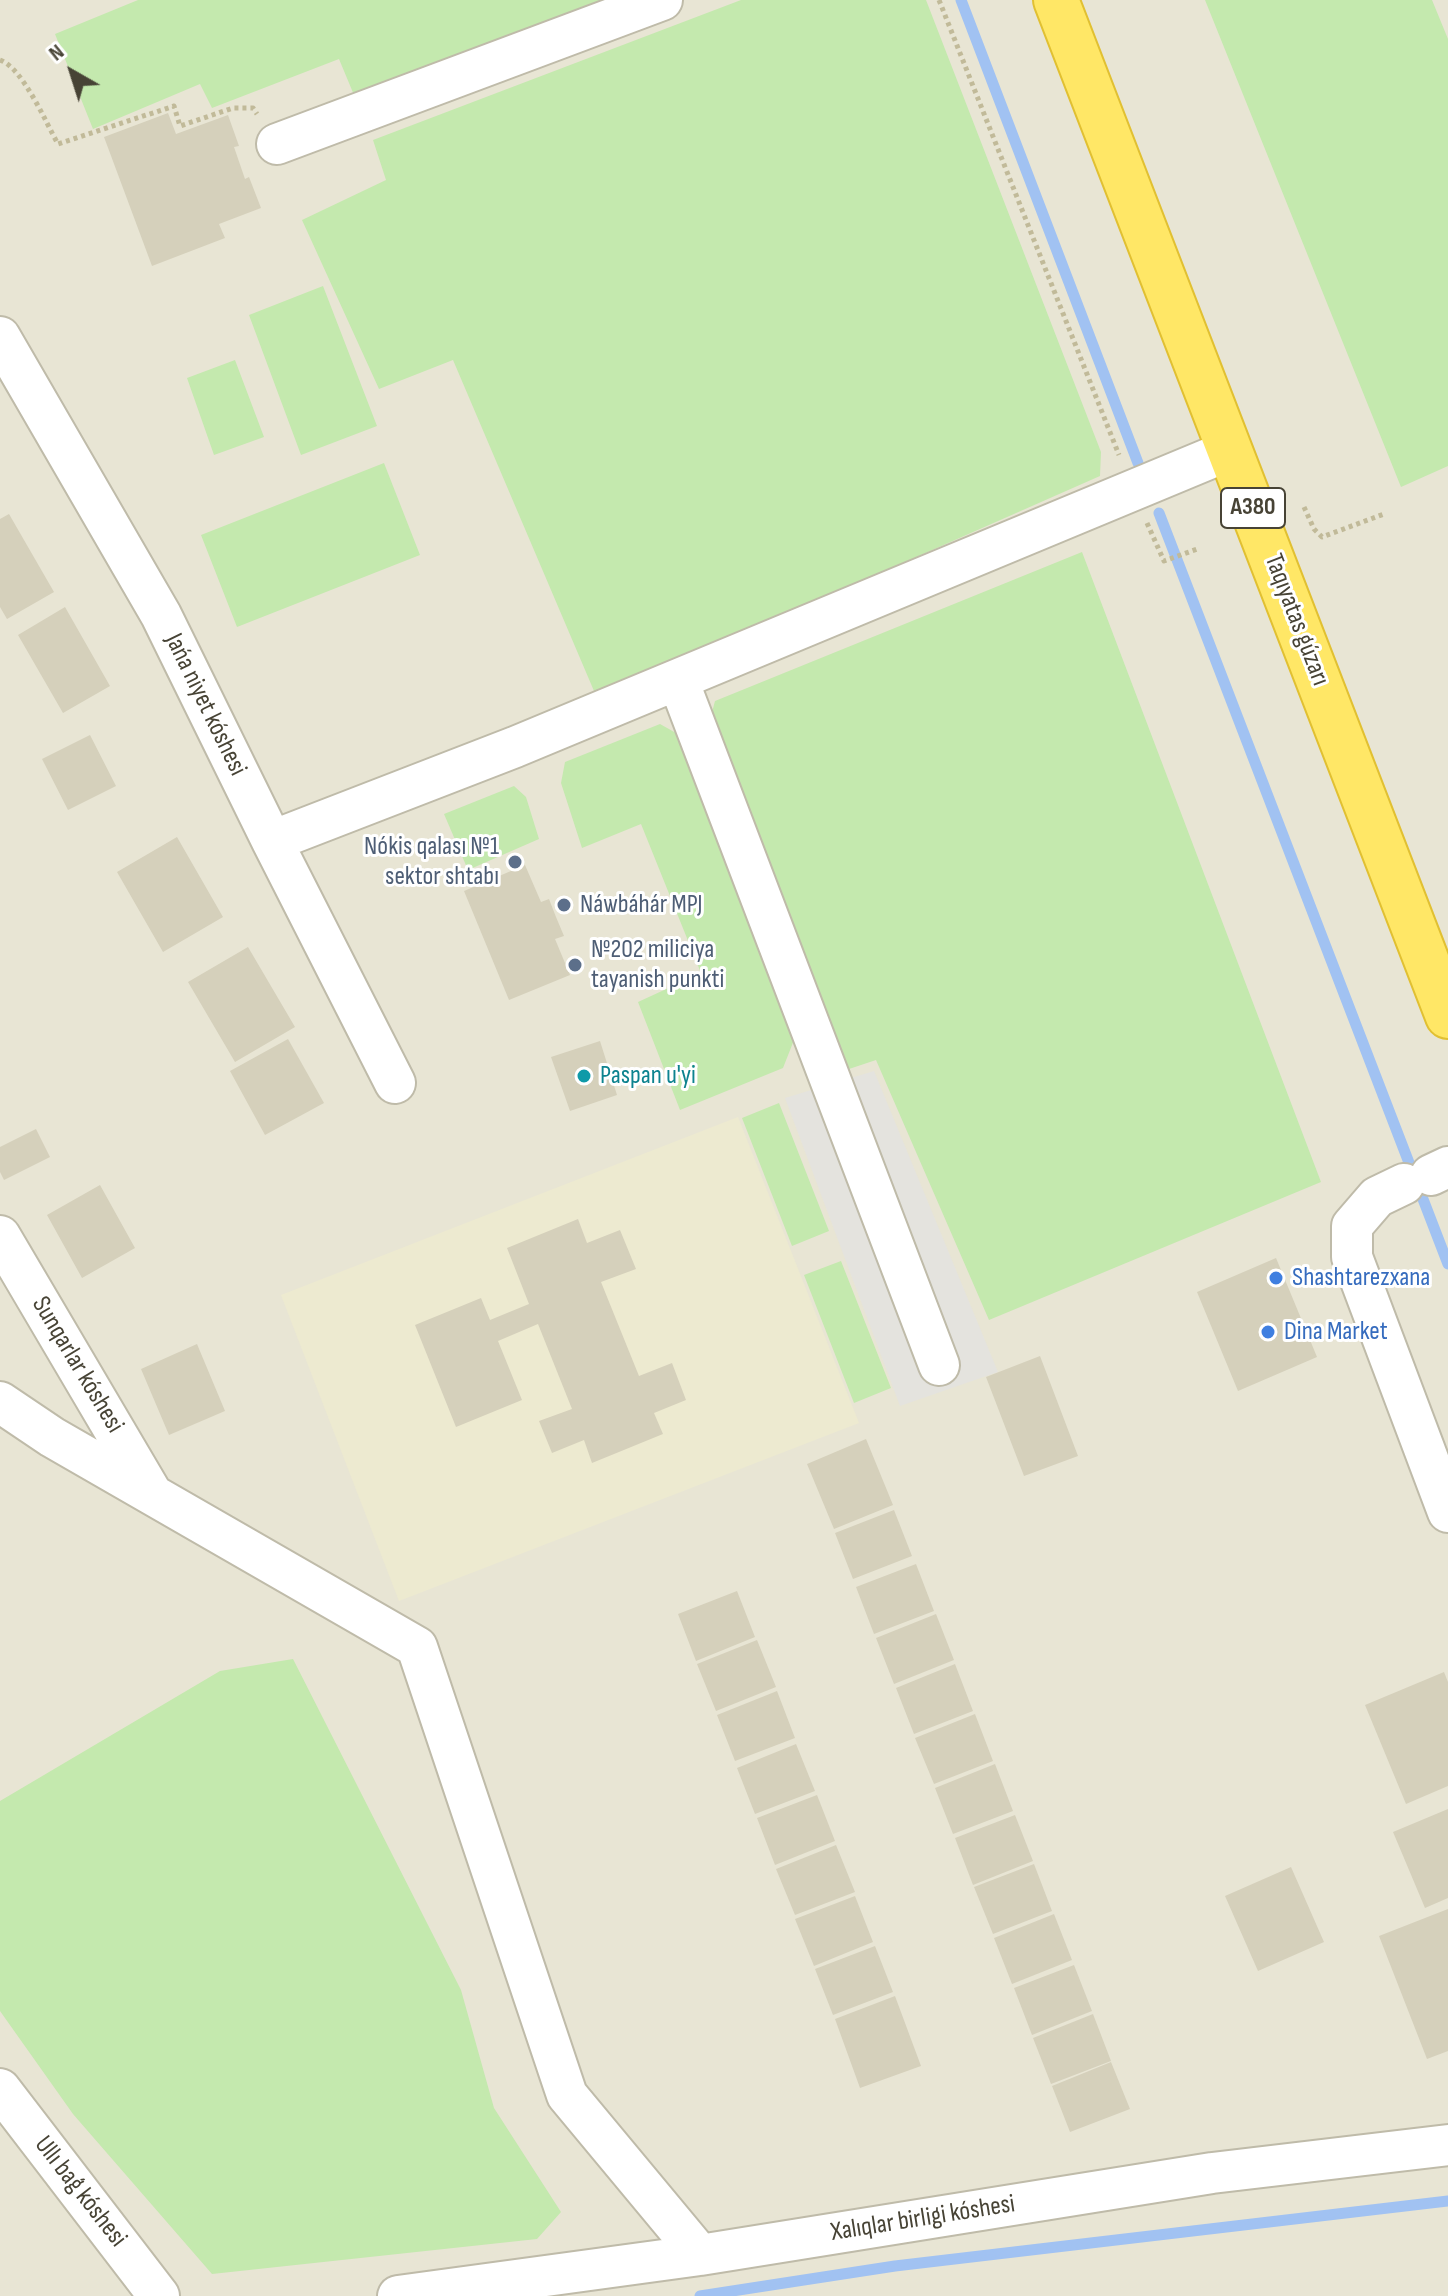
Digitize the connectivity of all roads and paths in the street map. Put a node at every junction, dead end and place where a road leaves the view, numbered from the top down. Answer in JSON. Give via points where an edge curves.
{"nodes":[{"id":1,"x":662,"y":0,"type":"edge"},
{"id":2,"x":939,"y":0,"type":"edge"},
{"id":3,"x":1056,"y":0,"type":"edge"},
{"id":4,"x":0,"y":60,"type":"edge"},
{"id":5,"x":277,"y":144,"type":"joint"},
{"id":6,"x":0,"y":337,"type":"edge"},
{"id":7,"x":1230,"y":450,"type":"junction"},
{"id":8,"x":1132,"y":489,"type":"junction"},
{"id":9,"x":1304,"y":507,"type":"dead end"},
{"id":10,"x":1384,"y":514,"type":"dead end"},
{"id":11,"x":1200,"y":548,"type":"dead end"},
{"id":12,"x":1164,"y":561,"type":"dead end"},
{"id":13,"x":678,"y":680,"type":"junction"},
{"id":14,"x":272,"y":841,"type":"junction"},
{"id":15,"x":1448,"y":1016,"type":"edge"},
{"id":16,"x":395,"y":1083,"type":"dead end"},
{"id":17,"x":1427,"y":1175,"type":"edge"},
{"id":18,"x":0,"y":1236,"type":"edge"},
{"id":19,"x":939,"y":1365,"type":"dead end"},
{"id":20,"x":0,"y":1402,"type":"edge"},
{"id":21,"x":153,"y":1495,"type":"junction"},
{"id":22,"x":1448,"y":1512,"type":"edge"},
{"id":23,"x":0,"y":2089,"type":"edge"},
{"id":24,"x":1448,"y":2145,"type":"edge"},
{"id":25,"x":700,"y":2255,"type":"junction"},
{"id":26,"x":159,"y":2296,"type":"edge"},
{"id":27,"x":398,"y":2296,"type":"edge"}],
"edges":[{"from":1,"to":5,"type":"street"},
{"from":2,"to":8,"type":"path"},
{"from":3,"to":7,"type":"highway","name":"Taqıyatas gúzarı","number":"A380"},
{"from":4,"to":5,"type":"path","via":[[25,85],[58,144],[174,106],[180,126],[233,108],[253,108]]},
{"from":6,"to":14,"type":"street","name":"Jańa niyet kóshesi","via":[[161,615]]},
{"from":7,"to":8,"type":"street"},
{"from":7,"to":15,"type":"highway","name":"Taqıyatas gúzarı","number":"A380"},
{"from":8,"to":13,"type":"street"},
{"from":9,"to":10,"type":"path","via":[[1322,537]]},
{"from":11,"to":12,"type":"path"},
{"from":13,"to":14,"type":"street"},
{"from":13,"to":19,"type":"street"},
{"from":14,"to":16,"type":"street","name":"Jańa niyet kóshesi"},
{"from":17,"to":22,"type":"street","via":[[1377,1197],[1352,1226],[1352,1257]]},
{"from":18,"to":21,"type":"street","name":"Sunqarlar kóshesi"},
{"from":20,"to":21,"type":"street"},
{"from":21,"to":25,"type":"street","via":[[417,1647],[567,2095]]},
{"from":23,"to":26,"type":"street","name":"Ullı baǵ kóshesi"},
{"from":24,"to":25,"type":"street","name":"Xalıqlar birligi kóshesi","via":[[1212,2173]]},
{"from":25,"to":27,"type":"street","name":"Xalıqlar birligi kóshesi"}]}
